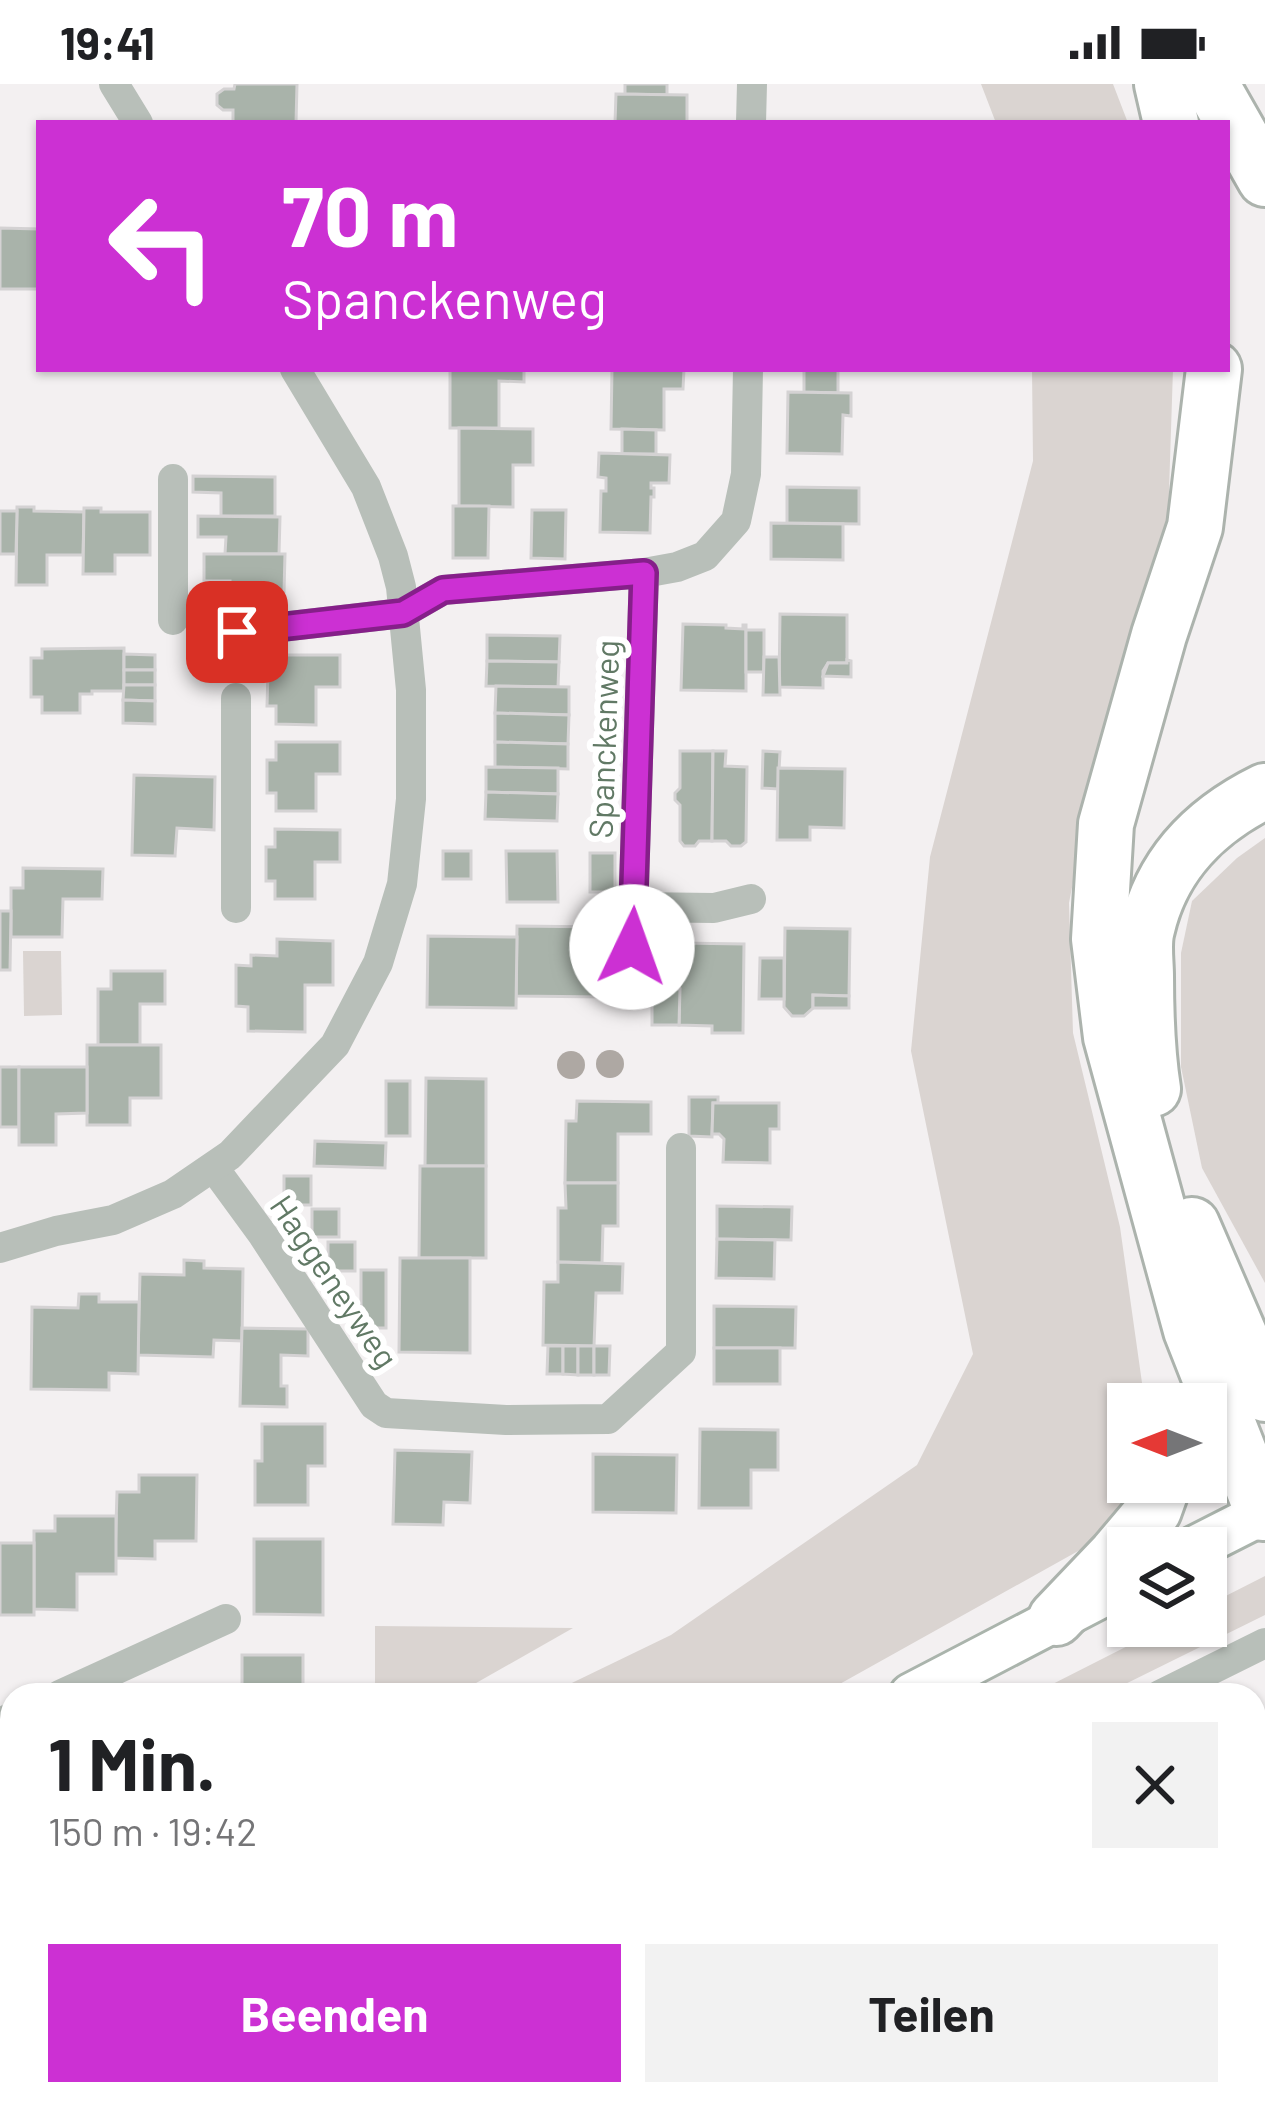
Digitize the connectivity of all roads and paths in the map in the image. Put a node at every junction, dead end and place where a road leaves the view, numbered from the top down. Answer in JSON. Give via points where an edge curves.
{"nodes":[{"id":1,"x":113,"y":84,"type":"edge"},
{"id":2,"x":752,"y":84,"type":"edge"},
{"id":3,"x":1162,"y":84,"type":"edge"},
{"id":4,"x":1222,"y":104,"type":"edge"},
{"id":5,"x":136,"y":120,"type":"edge"},
{"id":6,"x":751,"y":120,"type":"edge"},
{"id":7,"x":1170,"y":120,"type":"edge"},
{"id":8,"x":1230,"y":124,"type":"edge"},
{"id":9,"x":1265,"y":179,"type":"edge"},
{"id":10,"x":1265,"y":211,"type":"edge"},
{"id":11,"x":298,"y":372,"type":"edge"},
{"id":12,"x":748,"y":372,"type":"edge"},
{"id":13,"x":1214,"y":372,"type":"edge"},
{"id":14,"x":173,"y":479,"type":"dead end"},
{"id":15,"x":644,"y":573,"type":"junction"},
{"id":16,"x":403,"y":613,"type":"junction"},
{"id":17,"x":172,"y":620,"type":"dead end"},
{"id":18,"x":237,"y":632,"type":"dead end"},
{"id":19,"x":236,"y":698,"type":"dead end"},
{"id":20,"x":1265,"y":791,"type":"edge"},
{"id":21,"x":751,"y":899,"type":"dead end"},
{"id":22,"x":634,"y":907,"type":"junction"},
{"id":23,"x":236,"y":908,"type":"dead end"},
{"id":24,"x":632,"y":947,"type":"dead end"},
{"id":25,"x":681,"y":1148,"type":"dead end"},
{"id":26,"x":214,"y":1168,"type":"junction"},
{"id":27,"x":0,"y":1248,"type":"edge"},
{"id":28,"x":1229,"y":1331,"type":"edge"},
{"id":29,"x":1199,"y":1383,"type":"edge"},
{"id":30,"x":1265,"y":1394,"type":"edge"},
{"id":31,"x":1156,"y":1503,"type":"edge"},
{"id":32,"x":1263,"y":1513,"type":"edge"},
{"id":33,"x":1227,"y":1531,"type":"edge"},
{"id":34,"x":1107,"y":1592,"type":"edge"},
{"id":35,"x":226,"y":1618,"type":"dead end"},
{"id":36,"x":1056,"y":1618,"type":"junction"},
{"id":37,"x":1265,"y":1643,"type":"edge"},
{"id":38,"x":86,"y":1683,"type":"edge"},
{"id":39,"x":933,"y":1683,"type":"edge"},
{"id":40,"x":1184,"y":1683,"type":"edge"}],
"edges":[{"from":1,"to":5,"type":"street"},
{"from":2,"to":6,"type":"street"},
{"from":3,"to":7,"type":"highway"},
{"from":4,"to":9,"type":"highway"},
{"from":8,"to":10,"type":"highway"},
{"from":11,"to":16,"type":"street","via":[[365,487],[393,556]]},
{"from":12,"to":15,"type":"street","via":[[746,474],[736,521],[706,556]]},
{"from":13,"to":28,"type":"highway","via":[[1195,526],[1106,824],[1099,939],[1111,1037]]},
{"from":14,"to":17,"type":"street"},
{"from":15,"to":16,"type":"street","via":[[443,590]]},
{"from":15,"to":22,"type":"street","name":"Spanckenweg"},
{"from":16,"to":18,"type":"street"},
{"from":16,"to":26,"type":"street","via":[[411,799],[402,884],[377,963],[334,1045]]},
{"from":19,"to":23,"type":"street"},
{"from":20,"to":28,"type":"highway","via":[[1204,827],[1168,873],[1146,932],[1147,1046],[1163,1155]]},
{"from":21,"to":22,"type":"street","via":[[714,908]]},
{"from":22,"to":24,"type":"street","name":"Spanckenweg"},
{"from":25,"to":26,"type":"street","name":"Haggeneyweg","via":[[681,1352],[608,1419],[386,1413]]},
{"from":26,"to":27,"type":"street","via":[[112,1220]]},
{"from":28,"to":29,"type":"highway"},
{"from":28,"to":30,"type":"highway"},
{"from":28,"to":32,"type":"highway"},
{"from":31,"to":36,"type":"highway"},
{"from":32,"to":33,"type":"main road"},
{"from":34,"to":36,"type":"main road"},
{"from":35,"to":38,"type":"street"},
{"from":36,"to":39,"type":"main road"},
{"from":37,"to":40,"type":"street"}]}
